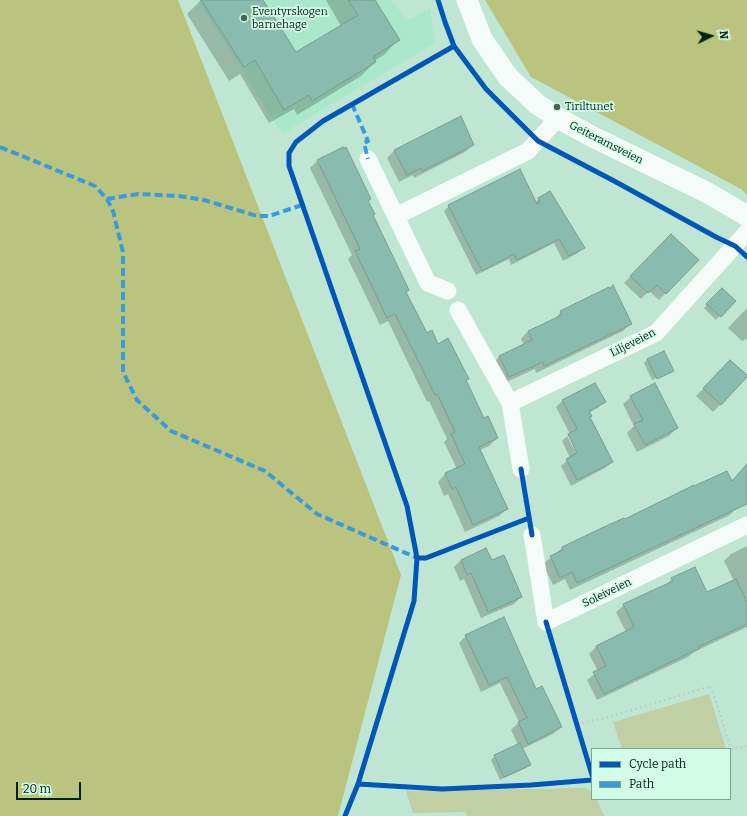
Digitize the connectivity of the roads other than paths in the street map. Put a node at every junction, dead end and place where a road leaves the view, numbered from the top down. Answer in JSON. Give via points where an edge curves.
{"nodes":[{"id":1,"x":468,"y":0,"type":"edge"},
{"id":2,"x":558,"y":118,"type":"junction"},
{"id":3,"x":368,"y":159,"type":"dead end"},
{"id":4,"x":396,"y":216,"type":"junction"},
{"id":5,"x":747,"y":216,"type":"edge"},
{"id":6,"x":747,"y":232,"type":"edge"},
{"id":7,"x":448,"y":291,"type":"dead end"},
{"id":8,"x":458,"y":310,"type":"dead end"},
{"id":9,"x":510,"y":403,"type":"junction"},
{"id":10,"x":521,"y":469,"type":"dead end"},
{"id":11,"x":747,"y":525,"type":"edge"},
{"id":12,"x":532,"y":535,"type":"dead end"}],
"edges":[{"from":1,"to":2,"type":"street","name":"Geiteramsveien","via":[[482,39],[508,77],[537,104]]},
{"from":2,"to":4,"type":"street","via":[[528,150]]},
{"from":2,"to":5,"type":"street","name":"Geiteramsveien","via":[[708,193]]},
{"from":3,"to":4,"type":"street"},
{"from":4,"to":7,"type":"street","via":[[428,283]]},
{"from":6,"to":9,"type":"street","name":"Liljeveien","via":[[656,333]]},
{"from":8,"to":9,"type":"street"},
{"from":9,"to":10,"type":"street"},
{"from":11,"to":12,"type":"street","name":"Soleiveien","via":[[546,622]]}]}
